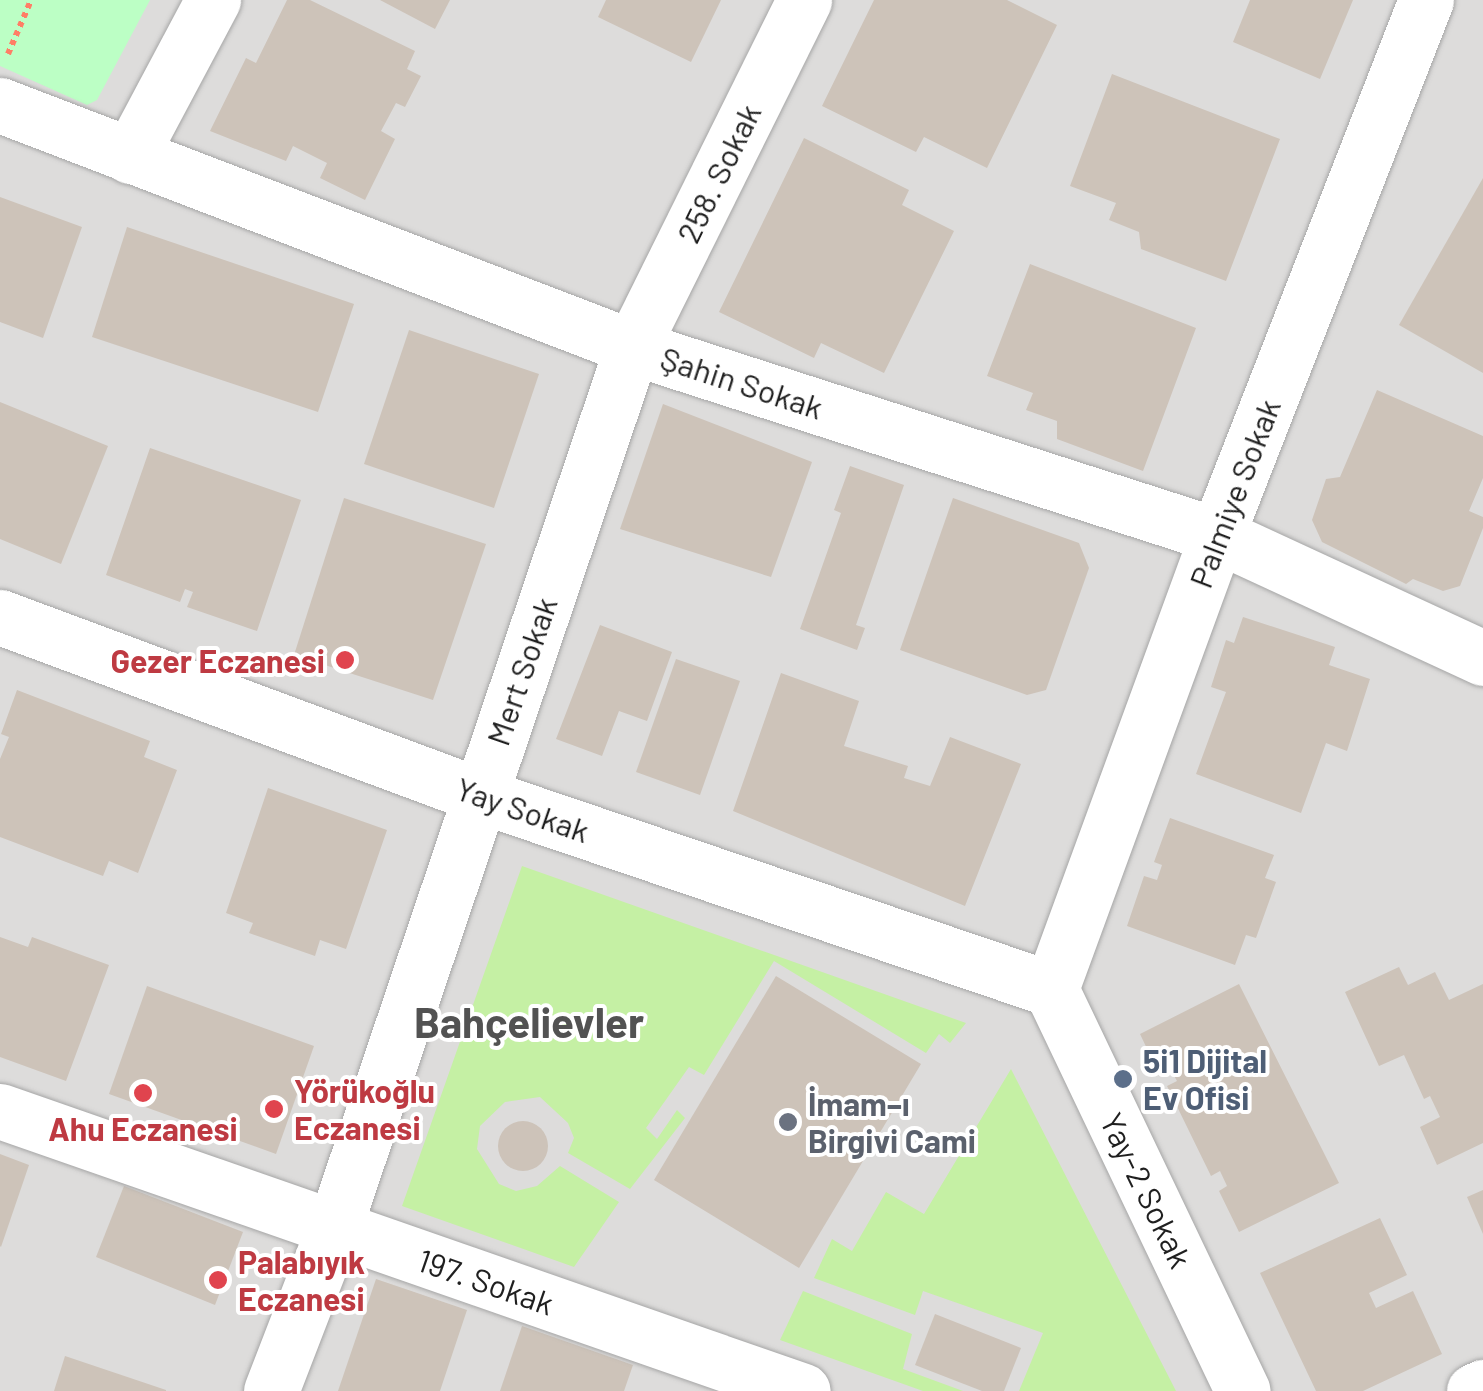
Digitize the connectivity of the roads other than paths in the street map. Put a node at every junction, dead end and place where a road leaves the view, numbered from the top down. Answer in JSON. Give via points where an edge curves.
{"nodes":[{"id":1,"x":213,"y":0,"type":"edge"},
{"id":2,"x":804,"y":0,"type":"edge"},
{"id":3,"x":1426,"y":0,"type":"edge"},
{"id":4,"x":1,"y":86,"type":"edge"},
{"id":5,"x":130,"y":156,"type":"junction"},
{"id":6,"x":632,"y":346,"type":"junction"},
{"id":7,"x":1217,"y":535,"type":"junction"},
{"id":8,"x":0,"y":617,"type":"edge"},
{"id":9,"x":1483,"y":658,"type":"edge"},
{"id":10,"x":479,"y":795,"type":"junction"},
{"id":11,"x":1050,"y":989,"type":"junction"},
{"id":12,"x":0,"y":1111,"type":"edge"},
{"id":13,"x":334,"y":1228,"type":"junction"},
{"id":14,"x":1483,"y":1387,"type":"edge"},
{"id":15,"x":271,"y":1391,"type":"edge"},
{"id":16,"x":803,"y":1391,"type":"edge"},
{"id":17,"x":1242,"y":1391,"type":"edge"},
{"id":18,"x":1474,"y":1391,"type":"edge"}],
"edges":[{"from":1,"to":5,"type":"street"},
{"from":2,"to":6,"type":"street","name":"258. Sokak"},
{"from":3,"to":7,"type":"street","name":"Palmiye Sokak"},
{"from":4,"to":5,"type":"street","name":"Şahin Sokak"},
{"from":5,"to":6,"type":"street","name":"Şahin Sokak"},
{"from":6,"to":7,"type":"street","name":"Şahin Sokak"},
{"from":6,"to":10,"type":"street","name":"Mert Sokak"},
{"from":7,"to":9,"type":"street","name":"Şahin Sokak"},
{"from":7,"to":11,"type":"street","name":"Palmiye Sokak"},
{"from":8,"to":10,"type":"street","name":"Yay Sokak"},
{"from":10,"to":11,"type":"street","name":"Yay Sokak"},
{"from":10,"to":13,"type":"street","name":"Mert Sokak"},
{"from":11,"to":17,"type":"street","name":"Yay-2 Sokak"},
{"from":12,"to":13,"type":"street","name":"197. Sokak"},
{"from":13,"to":15,"type":"street","name":"Mert Sokak"},
{"from":13,"to":16,"type":"street","name":"197. Sokak"},
{"from":14,"to":18,"type":"street"}]}
